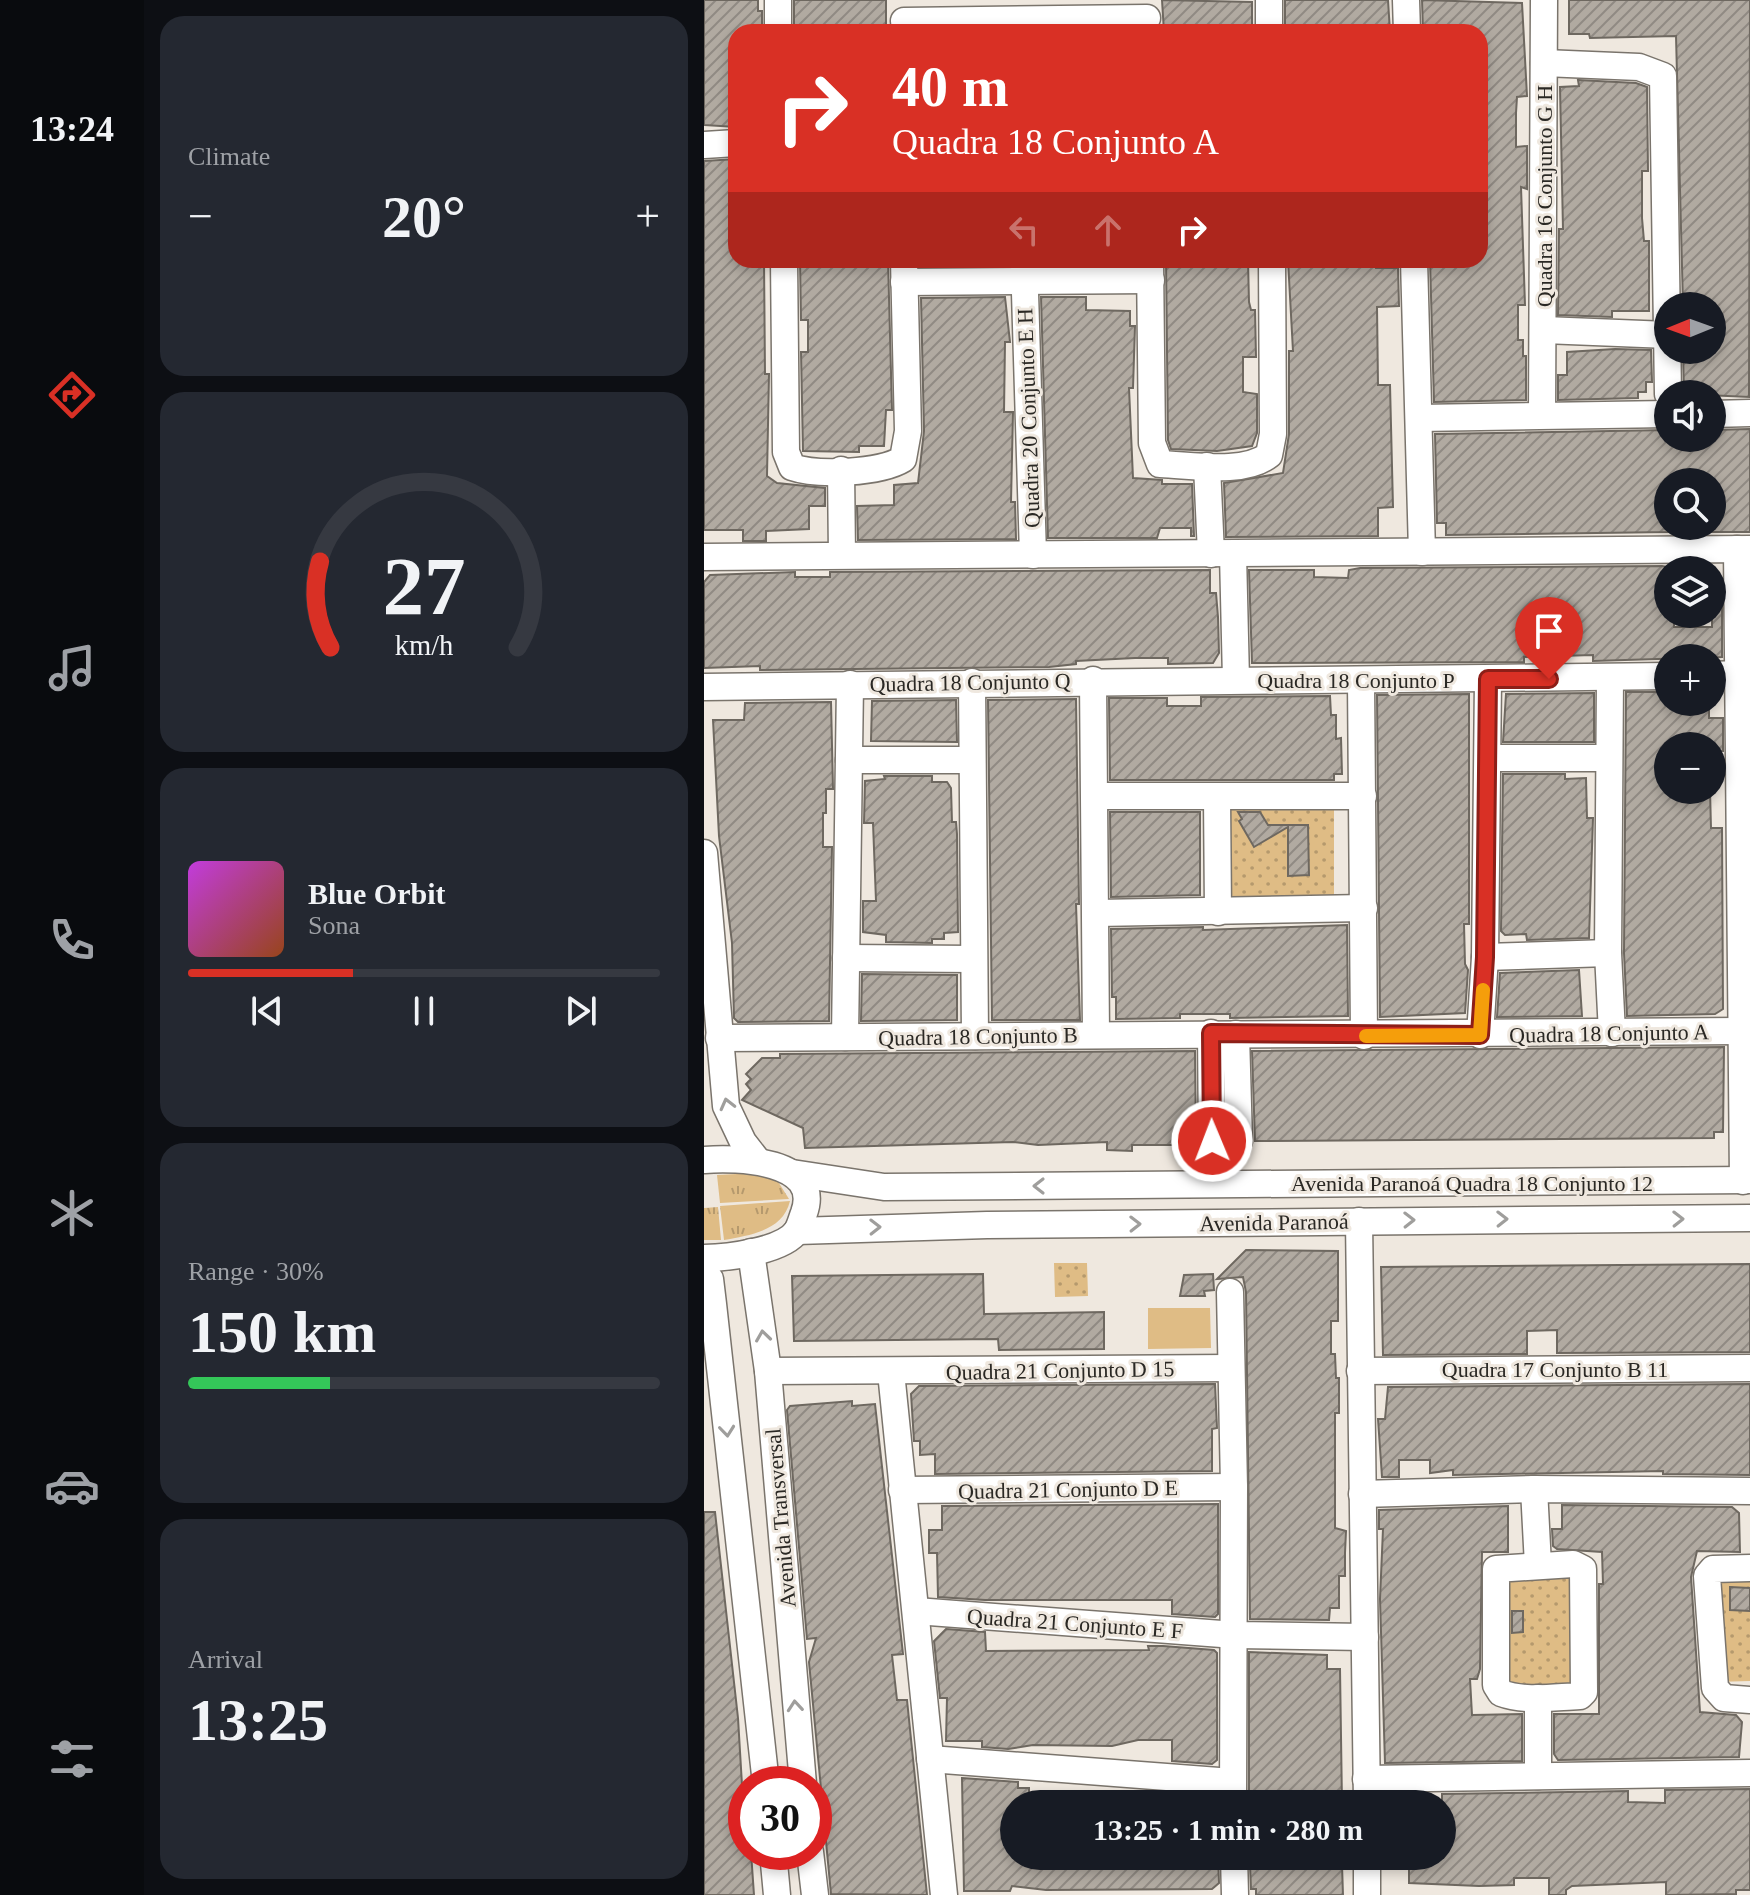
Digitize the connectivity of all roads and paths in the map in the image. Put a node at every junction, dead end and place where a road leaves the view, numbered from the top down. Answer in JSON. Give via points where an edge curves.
{"nodes":[{"id":1,"x":778,"y":0,"type":"edge"},
{"id":2,"x":1269,"y":0,"type":"edge"},
{"id":3,"x":1406,"y":0,"type":"edge"},
{"id":4,"x":1544,"y":0,"type":"edge"},
{"id":5,"x":1025,"y":17,"type":"edge"},
{"id":6,"x":1147,"y":17,"type":"edge"},
{"id":7,"x":904,"y":18,"type":"edge"},
{"id":8,"x":778,"y":24,"type":"edge"},
{"id":9,"x":1269,"y":24,"type":"edge"},
{"id":10,"x":1407,"y":24,"type":"edge"},
{"id":11,"x":1544,"y":63,"type":"junction"},
{"id":12,"x":728,"y":144,"type":"edge"},
{"id":13,"x":704,"y":145,"type":"edge"},
{"id":14,"x":784,"y":268,"type":"edge"},
{"id":15,"x":1272,"y":268,"type":"edge"},
{"id":16,"x":1414,"y":268,"type":"edge"},
{"id":17,"x":1024,"y":270,"type":"edge"},
{"id":18,"x":1151,"y":270,"type":"edge"},
{"id":19,"x":904,"y":271,"type":"edge"},
{"id":20,"x":1667,"y":292,"type":"edge"},
{"id":21,"x":1544,"y":330,"type":"junction"},
{"id":22,"x":1654,"y":334,"type":"edge"},
{"id":23,"x":1750,"y":413,"type":"edge"},
{"id":24,"x":1654,"y":414,"type":"edge"},
{"id":25,"x":1726,"y":414,"type":"edge"},
{"id":26,"x":1542,"y":415,"type":"junction"},
{"id":27,"x":1419,"y":418,"type":"junction"},
{"id":28,"x":1207,"y":466,"type":"junction"},
{"id":29,"x":841,"y":470,"type":"junction"},
{"id":30,"x":1744,"y":549,"type":"edge"},
{"id":31,"x":1422,"y":552,"type":"junction"},
{"id":32,"x":1222,"y":554,"type":"junction"},
{"id":33,"x":842,"y":555,"type":"junction"},
{"id":34,"x":1033,"y":555,"type":"junction"},
{"id":35,"x":704,"y":557,"type":"edge"},
{"id":36,"x":1726,"y":674,"type":"edge"},
{"id":37,"x":1738,"y":674,"type":"junction"},
{"id":38,"x":1654,"y":676,"type":"edge"},
{"id":39,"x":1610,"y":678,"type":"junction"},
{"id":40,"x":1488,"y":679,"type":"junction"},
{"id":41,"x":1093,"y":680,"type":"junction"},
{"id":42,"x":1236,"y":680,"type":"junction"},
{"id":43,"x":1361,"y":681,"type":"junction"},
{"id":44,"x":972,"y":682,"type":"junction"},
{"id":45,"x":850,"y":684,"type":"junction"},
{"id":46,"x":704,"y":687,"type":"edge"},
{"id":47,"x":1488,"y":758,"type":"junction"},
{"id":48,"x":1608,"y":758,"type":"junction"},
{"id":49,"x":849,"y":760,"type":"junction"},
{"id":50,"x":971,"y":760,"type":"junction"},
{"id":51,"x":1096,"y":796,"type":"junction"},
{"id":52,"x":1363,"y":796,"type":"junction"},
{"id":53,"x":1217,"y":798,"type":"junction"},
{"id":54,"x":704,"y":853,"type":"edge"},
{"id":55,"x":1745,"y":862,"type":"edge"},
{"id":56,"x":706,"y":890,"type":"edge"},
{"id":57,"x":1364,"y":908,"type":"junction"},
{"id":58,"x":1218,"y":912,"type":"junction"},
{"id":59,"x":1097,"y":913,"type":"junction"},
{"id":60,"x":1608,"y":953,"type":"junction"},
{"id":61,"x":1485,"y":957,"type":"junction"},
{"id":62,"x":846,"y":958,"type":"junction"},
{"id":63,"x":973,"y":959,"type":"junction"},
{"id":64,"x":1741,"y":1031,"type":"junction"},
{"id":65,"x":1224,"y":1033,"type":"junction"},
{"id":66,"x":1612,"y":1033,"type":"junction"},
{"id":67,"x":1096,"y":1035,"type":"junction"},
{"id":68,"x":1480,"y":1035,"type":"junction"},
{"id":69,"x":975,"y":1036,"type":"junction"},
{"id":70,"x":1364,"y":1036,"type":"junction"},
{"id":71,"x":845,"y":1037,"type":"junction"},
{"id":72,"x":719,"y":1039,"type":"junction"},
{"id":73,"x":1212,"y":1141,"type":"dead end"},
{"id":74,"x":1239,"y":1141,"type":"dead end"},
{"id":75,"x":704,"y":1160,"type":"edge"},
{"id":76,"x":757,"y":1160,"type":"junction"},
{"id":77,"x":792,"y":1173,"type":"junction"},
{"id":78,"x":1746,"y":1180,"type":"edge"},
{"id":79,"x":1541,"y":1181,"type":"junction"},
{"id":80,"x":1612,"y":1183,"type":"junction"},
{"id":81,"x":1544,"y":1218,"type":"junction"},
{"id":82,"x":1750,"y":1218,"type":"edge"},
{"id":83,"x":1607,"y":1220,"type":"junction"},
{"id":84,"x":1359,"y":1221,"type":"junction"},
{"id":85,"x":797,"y":1231,"type":"junction"},
{"id":86,"x":751,"y":1252,"type":"junction"},
{"id":87,"x":704,"y":1258,"type":"edge"},
{"id":88,"x":704,"y":1272,"type":"edge"},
{"id":89,"x":1230,"y":1292,"type":"dead end"},
{"id":90,"x":1230,"y":1368,"type":"junction"},
{"id":91,"x":1750,"y":1368,"type":"edge"},
{"id":92,"x":768,"y":1371,"type":"junction"},
{"id":93,"x":1360,"y":1371,"type":"junction"},
{"id":94,"x":891,"y":1372,"type":"junction"},
{"id":95,"x":712,"y":1374,"type":"edge"},
{"id":96,"x":1234,"y":1487,"type":"junction"},
{"id":97,"x":1534,"y":1489,"type":"junction"},
{"id":98,"x":902,"y":1490,"type":"junction"},
{"id":99,"x":1750,"y":1491,"type":"edge"},
{"id":100,"x":1362,"y":1494,"type":"junction"},
{"id":101,"x":1538,"y":1565,"type":"junction"},
{"id":102,"x":1750,"y":1568,"type":"edge"},
{"id":103,"x":787,"y":1590,"type":"junction"},
{"id":104,"x":744,"y":1599,"type":"junction"},
{"id":105,"x":916,"y":1611,"type":"junction"},
{"id":106,"x":1235,"y":1635,"type":"junction"},
{"id":107,"x":1365,"y":1637,"type":"junction"},
{"id":108,"x":790,"y":1646,"type":"junction"},
{"id":109,"x":752,"y":1650,"type":"junction"},
{"id":110,"x":1538,"y":1698,"type":"junction"},
{"id":111,"x":1750,"y":1700,"type":"edge"},
{"id":112,"x":930,"y":1759,"type":"junction"},
{"id":113,"x":764,"y":1766,"type":"edge"},
{"id":114,"x":801,"y":1766,"type":"edge"},
{"id":115,"x":1750,"y":1773,"type":"edge"},
{"id":116,"x":1538,"y":1776,"type":"junction"},
{"id":117,"x":1206,"y":1790,"type":"edge"},
{"id":118,"x":1233,"y":1790,"type":"edge"},
{"id":119,"x":1366,"y":1790,"type":"edge"},
{"id":120,"x":1377,"y":1790,"type":"edge"},
{"id":121,"x":775,"y":1870,"type":"edge"},
{"id":122,"x":812,"y":1870,"type":"edge"},
{"id":123,"x":1234,"y":1870,"type":"edge"},
{"id":124,"x":1367,"y":1870,"type":"edge"},
{"id":125,"x":777,"y":1895,"type":"edge"},
{"id":126,"x":815,"y":1895,"type":"edge"},
{"id":127,"x":944,"y":1895,"type":"edge"},
{"id":128,"x":1235,"y":1895,"type":"edge"},
{"id":129,"x":1367,"y":1895,"type":"edge"}],
"edges":[{"from":1,"to":8,"type":"street"},
{"from":2,"to":9,"type":"street"},
{"from":3,"to":10,"type":"street"},
{"from":4,"to":11,"type":"street","name":"Quadra 16 Conjunto G H"},
{"from":5,"to":6,"type":"street"},
{"from":5,"to":7,"type":"street"},
{"from":11,"to":20,"type":"street","via":[[1639,67],[1663,76]]},
{"from":11,"to":21,"type":"street","name":"Quadra 16 Conjunto G H"},
{"from":12,"to":13,"type":"street"},
{"from":14,"to":29,"type":"street","via":[[786,452],[792,467],[801,470]]},
{"from":15,"to":28,"type":"street","via":[[1269,455],[1258,464]]},
{"from":16,"to":27,"type":"street"},
{"from":17,"to":18,"type":"street"},
{"from":17,"to":19,"type":"street"},
{"from":17,"to":34,"type":"street","name":"Quadra 20 Conjunto E H"},
{"from":18,"to":28,"type":"street","via":[[1152,443],[1160,464]]},
{"from":19,"to":29,"type":"street","via":[[908,431],[903,459],[887,469]]},
{"from":21,"to":22,"type":"street"},
{"from":21,"to":26,"type":"street","name":"Quadra 16 Conjunto G H"},
{"from":23,"to":25,"type":"street"},
{"from":24,"to":26,"type":"street"},
{"from":26,"to":27,"type":"street"},
{"from":27,"to":31,"type":"street"},
{"from":28,"to":32,"type":"street"},
{"from":29,"to":33,"type":"street"},
{"from":30,"to":31,"type":"street"},
{"from":30,"to":37,"type":"street"},
{"from":31,"to":32,"type":"street"},
{"from":32,"to":34,"type":"street"},
{"from":32,"to":42,"type":"street"},
{"from":33,"to":34,"type":"street"},
{"from":33,"to":35,"type":"street"},
{"from":36,"to":37,"type":"street"},
{"from":37,"to":55,"type":"street"},
{"from":38,"to":39,"type":"street","name":"Quadra 18 Conjunto P"},
{"from":39,"to":40,"type":"street","name":"Quadra 18 Conjunto P"},
{"from":39,"to":48,"type":"street"},
{"from":40,"to":43,"type":"street","name":"Quadra 18 Conjunto P"},
{"from":40,"to":47,"type":"street"},
{"from":41,"to":42,"type":"street","name":"Quadra 18 Conjunto Q"},
{"from":41,"to":44,"type":"street","name":"Quadra 18 Conjunto Q"},
{"from":41,"to":51,"type":"street"},
{"from":42,"to":43,"type":"street","name":"Quadra 18 Conjunto P"},
{"from":43,"to":52,"type":"street"},
{"from":44,"to":45,"type":"street","name":"Quadra 18 Conjunto Q"},
{"from":44,"to":50,"type":"street"},
{"from":45,"to":46,"type":"street","name":"Quadra 18 Conjunto Q"},
{"from":45,"to":49,"type":"street"},
{"from":47,"to":48,"type":"street"},
{"from":47,"to":61,"type":"street"},
{"from":48,"to":60,"type":"street"},
{"from":49,"to":50,"type":"street"},
{"from":49,"to":62,"type":"street"},
{"from":50,"to":63,"type":"street"},
{"from":51,"to":53,"type":"street"},
{"from":51,"to":59,"type":"street"},
{"from":52,"to":53,"type":"street"},
{"from":52,"to":57,"type":"street"},
{"from":53,"to":58,"type":"street"},
{"from":54,"to":56,"type":"street"},
{"from":55,"to":64,"type":"street"},
{"from":56,"to":72,"type":"street"},
{"from":57,"to":58,"type":"street"},
{"from":57,"to":70,"type":"street"},
{"from":58,"to":59,"type":"street"},
{"from":59,"to":67,"type":"street"},
{"from":60,"to":61,"type":"street"},
{"from":60,"to":66,"type":"street"},
{"from":61,"to":68,"type":"street"},
{"from":62,"to":63,"type":"street"},
{"from":62,"to":71,"type":"street"},
{"from":63,"to":69,"type":"street"},
{"from":64,"to":66,"type":"street","name":"Quadra 18 Conjunto A"},
{"from":64,"to":78,"type":"street"},
{"from":65,"to":67,"type":"street","name":"Quadra 18 Conjunto B"},
{"from":65,"to":70,"type":"street","name":"Quadra 18 Conjunto A"},
{"from":65,"to":73,"type":"street"},
{"from":65,"to":74,"type":"street"},
{"from":66,"to":68,"type":"street","name":"Quadra 18 Conjunto A"},
{"from":67,"to":69,"type":"street","name":"Quadra 18 Conjunto B"},
{"from":68,"to":70,"type":"street","name":"Quadra 18 Conjunto A"},
{"from":69,"to":71,"type":"street","name":"Quadra 18 Conjunto B"},
{"from":71,"to":72,"type":"street","name":"Quadra 18 Conjunto B"},
{"from":76,"to":72,"type":"street","one_way":true,"via":[[726,1106]]},
{"from":75,"to":76,"type":"street"},
{"from":76,"to":77,"type":"street","name":"Avenida Paranoá Quadra 18 Conjunto 12"},
{"from":79,"to":77,"type":"street","name":"Avenida Paranoá Quadra 18 Conjunto 12","one_way":true,"via":[[884,1187]]},
{"from":77,"to":85,"type":"street","via":[[807,1196]]},
{"from":78,"to":80,"type":"street","name":"Avenida Paranoá Quadra 18 Conjunto 12"},
{"from":79,"to":80,"type":"street","name":"Avenida Paranoá Quadra 18 Conjunto 12"},
{"from":79,"to":81,"type":"street","via":[[1560,1194],[1553,1213]]},
{"from":80,"to":83,"type":"street","via":[[1592,1198],[1595,1211]]},
{"from":81,"to":83,"type":"street","name":"Avenida Paranoá"},
{"from":84,"to":81,"type":"street","name":"Avenida Paranoá","one_way":true},
{"from":83,"to":82,"type":"street","name":"Avenida Paranoá","one_way":true},
{"from":85,"to":84,"type":"street","name":"Avenida Paranoá","one_way":true},
{"from":84,"to":93,"type":"street"},
{"from":85,"to":86,"type":"street"},
{"from":86,"to":87,"type":"street"},
{"from":92,"to":86,"type":"street","name":"Avenida Transversal","one_way":true},
{"from":88,"to":95,"type":"street","name":"Avenida Transversal","via":[[710,1279]]},
{"from":89,"to":90,"type":"street"},
{"from":90,"to":94,"type":"street","name":"Quadra 21 Conjunto D 15"},
{"from":90,"to":96,"type":"street"},
{"from":91,"to":93,"type":"street","name":"Quadra 17 Conjunto B 11"},
{"from":92,"to":94,"type":"street","name":"Quadra 21 Conjunto D 15"},
{"from":92,"to":103,"type":"street","name":"Avenida Transversal"},
{"from":93,"to":100,"type":"street"},
{"from":94,"to":98,"type":"street"},
{"from":95,"to":104,"type":"street","name":"Avenida Transversal","one_way":true},
{"from":96,"to":98,"type":"street","name":"Quadra 21 Conjunto D E"},
{"from":96,"to":106,"type":"street"},
{"from":97,"to":99,"type":"street"},
{"from":97,"to":100,"type":"street"},
{"from":97,"to":101,"type":"street"},
{"from":98,"to":105,"type":"street"},
{"from":100,"to":107,"type":"street"},
{"from":101,"to":110,"type":"street","via":[[1496,1569],[1494,1629],[1496,1685],[1501,1693]]},
{"from":101,"to":110,"type":"street","via":[[1573,1564],[1583,1569],[1585,1627],[1584,1692]]},
{"from":102,"to":111,"type":"street","via":[[1713,1569],[1707,1576],[1715,1688],[1724,1698]]},
{"from":103,"to":104,"type":"street","via":[[776,1606],[763,1609]]},
{"from":103,"to":108,"type":"street","name":"Avenida Transversal"},
{"from":104,"to":109,"type":"street","name":"Avenida Transversal"},
{"from":105,"to":106,"type":"street","name":"Quadra 21 Conjunto E F"},
{"from":105,"to":112,"type":"street"},
{"from":106,"to":107,"type":"street","name":"Quadra 21 Conjunto E F"},
{"from":106,"to":118,"type":"street"},
{"from":107,"to":119,"type":"street"},
{"from":108,"to":109,"type":"street","via":[[764,1637]]},
{"from":114,"to":108,"type":"street","name":"Avenida Transversal","one_way":true},
{"from":109,"to":113,"type":"street","name":"Avenida Transversal"},
{"from":110,"to":116,"type":"street"},
{"from":112,"to":117,"type":"street"},
{"from":112,"to":127,"type":"street"},
{"from":115,"to":116,"type":"street"},
{"from":116,"to":120,"type":"street"},
{"from":121,"to":125,"type":"street"},
{"from":122,"to":126,"type":"street"},
{"from":123,"to":128,"type":"street"},
{"from":124,"to":129,"type":"street"}]}
